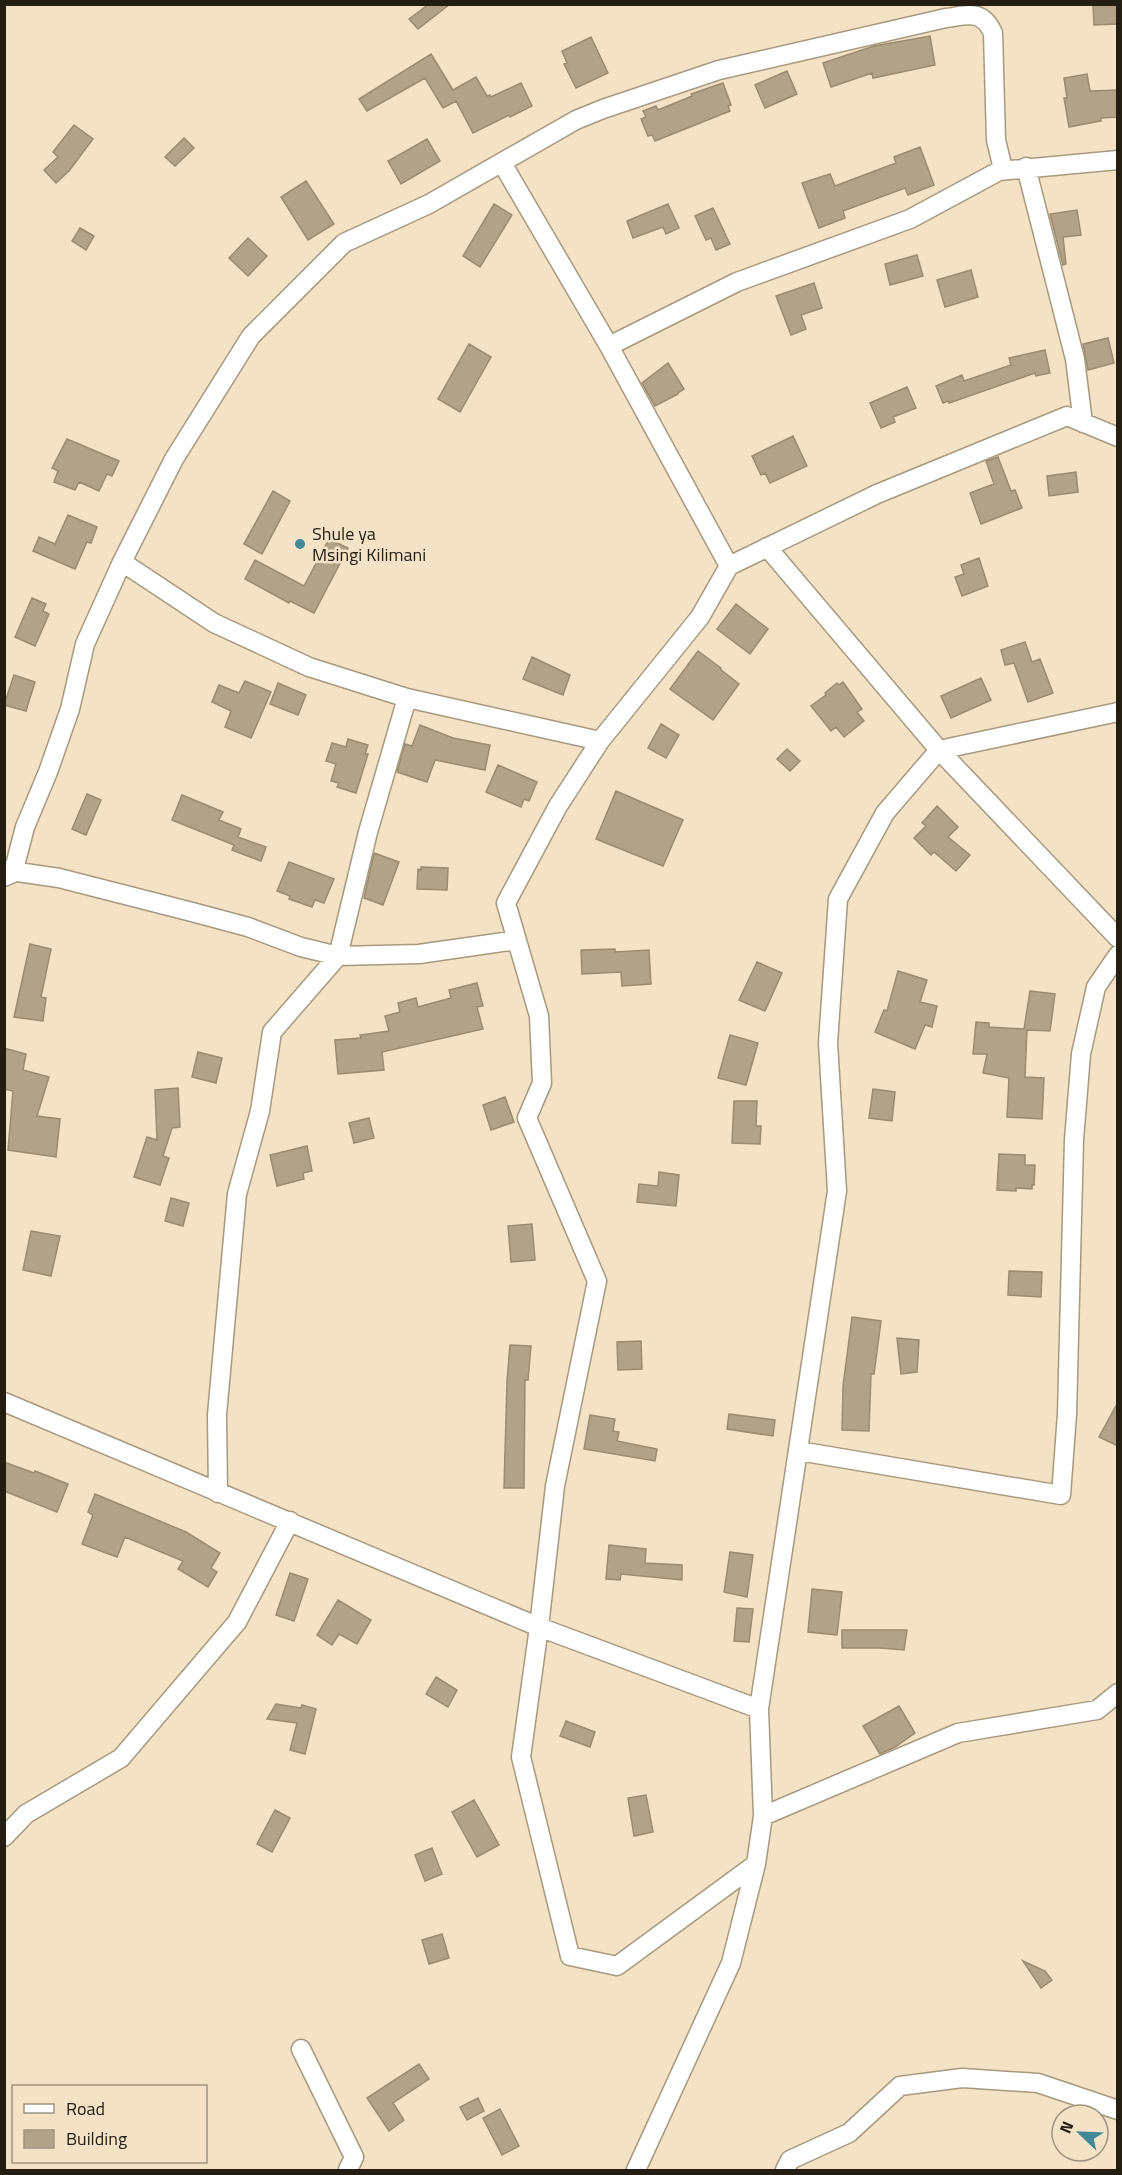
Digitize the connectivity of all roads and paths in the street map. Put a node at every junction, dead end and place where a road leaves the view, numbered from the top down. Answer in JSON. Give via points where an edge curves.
{"nodes":[{"id":1,"x":1118,"y":160,"type":"edge"},
{"id":2,"x":502,"y":163,"type":"junction"},
{"id":3,"x":1026,"y":167,"type":"junction"},
{"id":4,"x":1003,"y":170,"type":"junction"},
{"id":5,"x":609,"y":346,"type":"junction"},
{"id":6,"x":1083,"y":423,"type":"junction"},
{"id":7,"x":1118,"y":437,"type":"edge"},
{"id":8,"x":767,"y":547,"type":"junction"},
{"id":9,"x":122,"y":562,"type":"junction"},
{"id":10,"x":729,"y":566,"type":"junction"},
{"id":11,"x":407,"y":698,"type":"junction"},
{"id":12,"x":1118,"y":712,"type":"edge"},
{"id":13,"x":600,"y":741,"type":"junction"},
{"id":14,"x":939,"y":750,"type":"junction"},
{"id":15,"x":7,"y":873,"type":"edge"},
{"id":16,"x":1118,"y":938,"type":"edge"},
{"id":17,"x":517,"y":940,"type":"junction"},
{"id":18,"x":1118,"y":955,"type":"edge"},
{"id":19,"x":338,"y":956,"type":"junction"},
{"id":20,"x":4,"y":1402,"type":"edge"},
{"id":21,"x":799,"y":1451,"type":"junction"},
{"id":22,"x":218,"y":1493,"type":"junction"},
{"id":23,"x":290,"y":1521,"type":"junction"},
{"id":24,"x":539,"y":1627,"type":"junction"},
{"id":25,"x":1118,"y":1693,"type":"edge"},
{"id":26,"x":759,"y":1709,"type":"junction"},
{"id":27,"x":763,"y":1816,"type":"junction"},
{"id":28,"x":4,"y":1836,"type":"edge"},
{"id":29,"x":756,"y":1864,"type":"junction"},
{"id":30,"x":301,"y":2049,"type":"dead end"},
{"id":31,"x":1118,"y":2110,"type":"edge"},
{"id":32,"x":348,"y":2170,"type":"edge"},
{"id":33,"x":636,"y":2170,"type":"edge"},
{"id":34,"x":785,"y":2170,"type":"edge"}],
"edges":[{"from":1,"to":3,"type":"street"},
{"from":2,"to":4,"type":"street","via":[[576,120],[719,70],[922,23],[981,16],[993,33],[996,141]]},
{"from":2,"to":5,"type":"street"},
{"from":2,"to":9,"type":"street","via":[[429,204],[344,243],[251,336],[174,459]]},
{"from":3,"to":4,"type":"street"},
{"from":3,"to":6,"type":"street","via":[[1075,359]]},
{"from":4,"to":5,"type":"street","via":[[910,219],[737,282]]},
{"from":5,"to":10,"type":"street"},
{"from":6,"to":7,"type":"street"},
{"from":6,"to":8,"type":"street","via":[[1067,416],[877,494]]},
{"from":8,"to":10,"type":"street"},
{"from":8,"to":14,"type":"street"},
{"from":9,"to":11,"type":"street","via":[[214,623],[309,667]]},
{"from":9,"to":15,"type":"street","via":[[85,644],[70,709]]},
{"from":10,"to":13,"type":"street","via":[[700,617]]},
{"from":11,"to":13,"type":"street"},
{"from":11,"to":19,"type":"street","via":[[368,832]]},
{"from":12,"to":14,"type":"street"},
{"from":13,"to":17,"type":"street","via":[[558,806],[506,903]]},
{"from":14,"to":16,"type":"street"},
{"from":14,"to":21,"type":"street","via":[[885,813],[838,899],[828,1043],[837,1191]]},
{"from":15,"to":19,"type":"street","via":[[59,878],[248,927]]},
{"from":17,"to":19,"type":"street","via":[[419,954]]},
{"from":17,"to":24,"type":"street","via":[[539,1016],[542,1083],[527,1118],[597,1281],[555,1486]]},
{"from":18,"to":21,"type":"street","via":[[1096,987],[1082,1054],[1074,1140],[1067,1414],[1061,1495]]},
{"from":19,"to":22,"type":"street","via":[[272,1032],[260,1111],[237,1194],[217,1415]]},
{"from":20,"to":22,"type":"street"},
{"from":21,"to":26,"type":"street"},
{"from":22,"to":23,"type":"street"},
{"from":23,"to":24,"type":"street"},
{"from":23,"to":28,"type":"street","via":[[237,1622],[121,1758],[26,1814]]},
{"from":24,"to":26,"type":"street"},
{"from":24,"to":29,"type":"street","via":[[521,1757],[570,1956],[617,1966]]},
{"from":25,"to":27,"type":"street","via":[[1097,1710],[958,1733]]},
{"from":26,"to":27,"type":"street"},
{"from":27,"to":29,"type":"street"},
{"from":29,"to":33,"type":"street","via":[[731,1963]]},
{"from":30,"to":32,"type":"street","via":[[354,2157]]},
{"from":31,"to":34,"type":"street","via":[[1038,2083],[962,2078],[900,2086],[849,2133],[790,2160]]}]}
